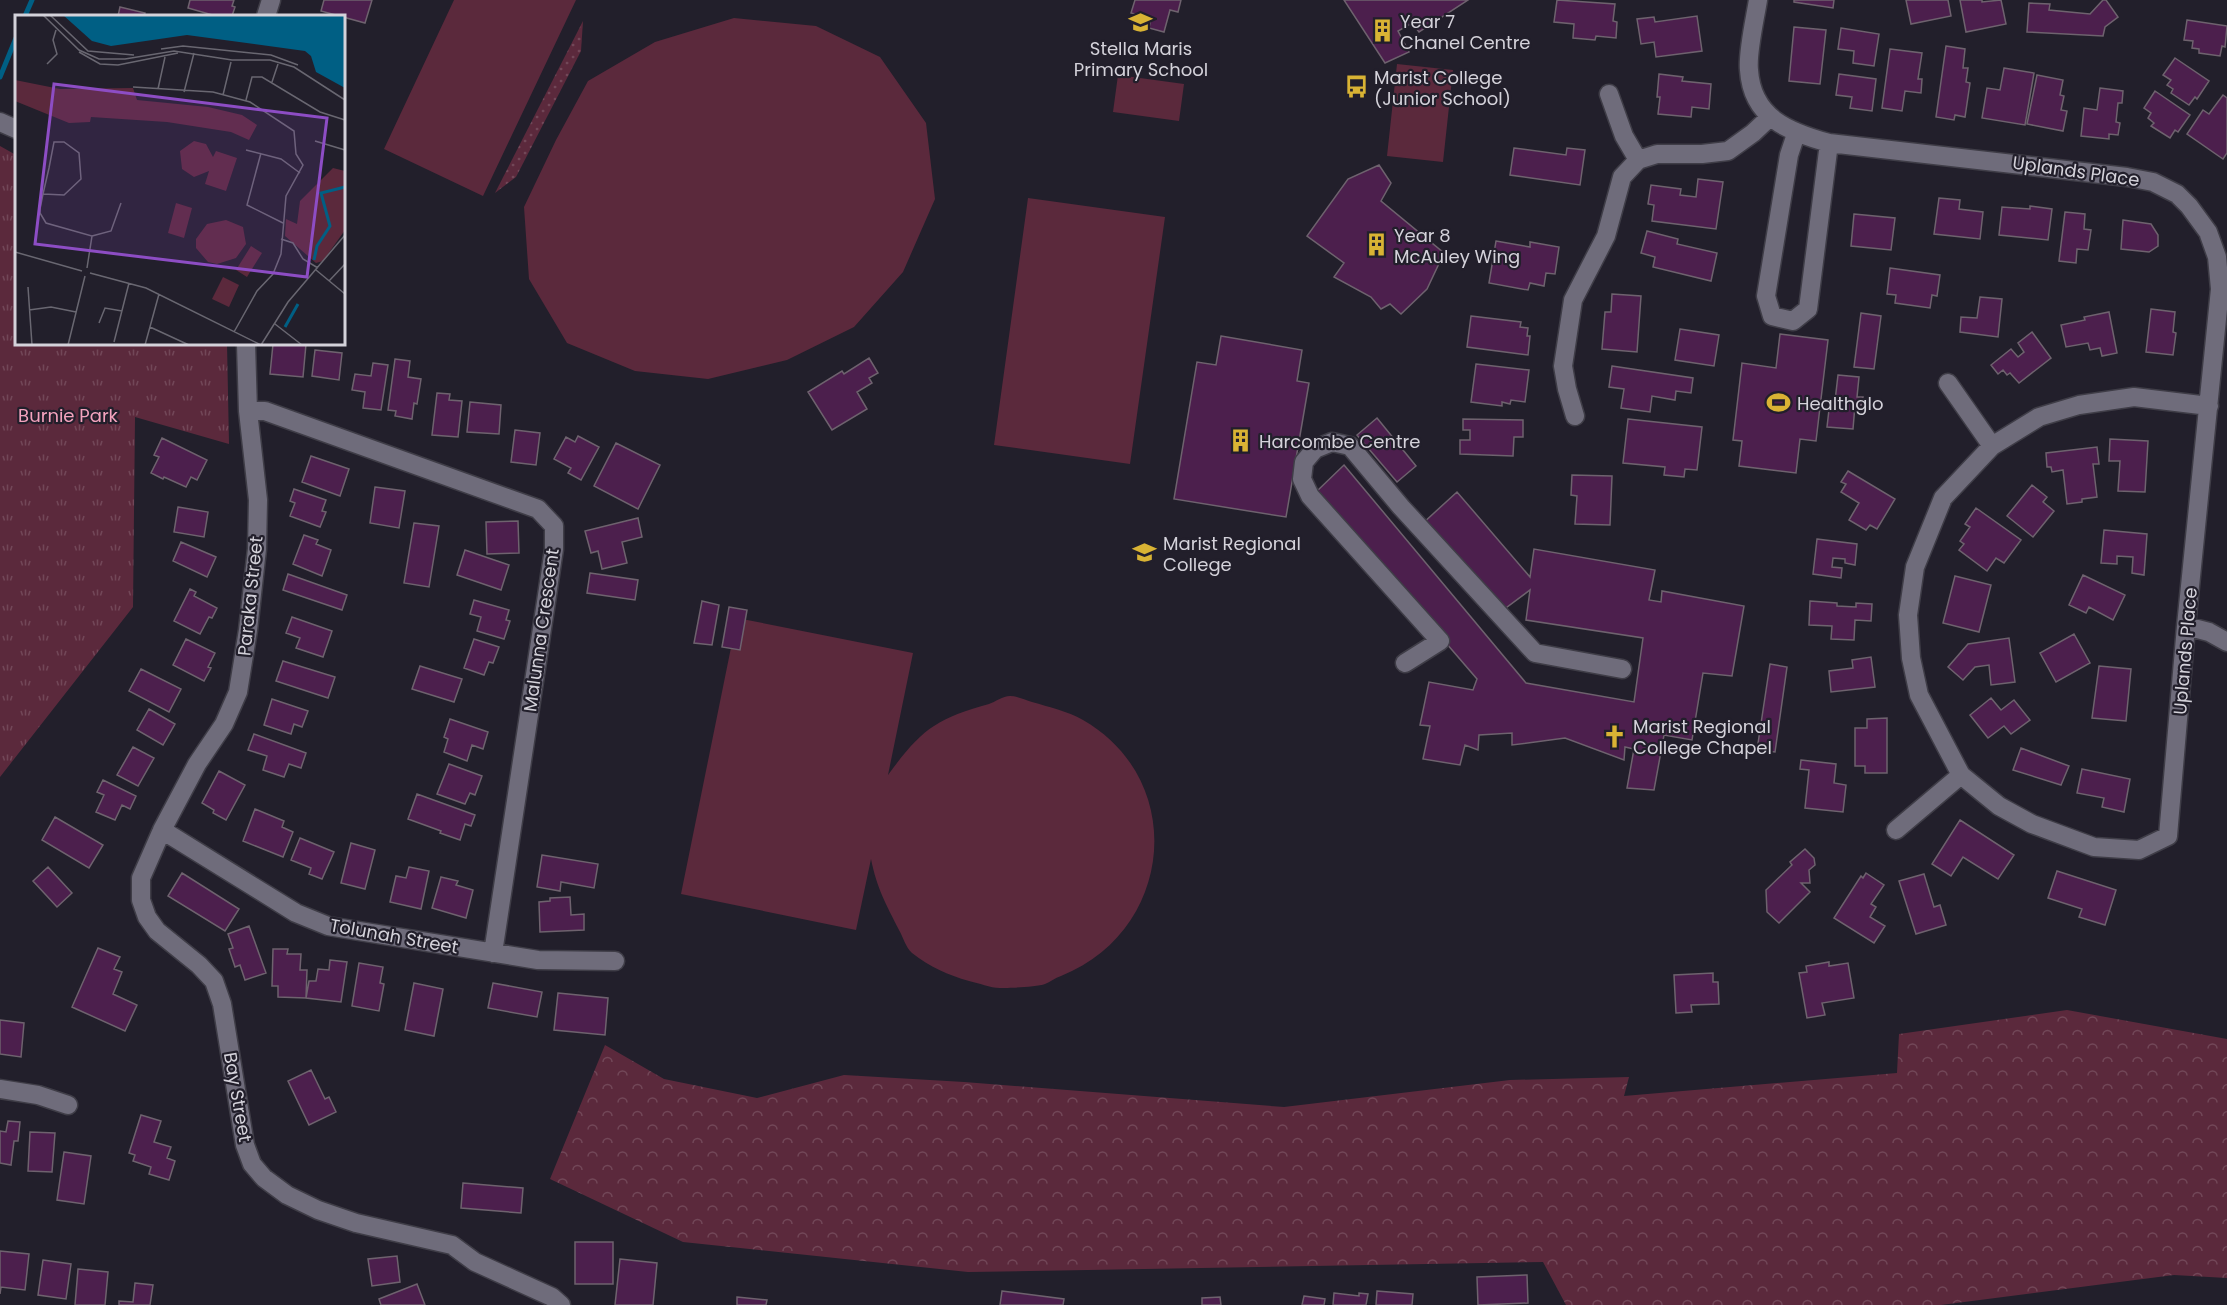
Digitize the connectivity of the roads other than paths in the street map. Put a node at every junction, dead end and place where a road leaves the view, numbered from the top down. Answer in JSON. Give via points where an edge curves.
{"nodes":[{"id":1,"x":271,"y":0,"type":"edge"},
{"id":2,"x":1758,"y":0,"type":"edge"},
{"id":3,"x":266,"y":15,"type":"edge"},
{"id":4,"x":1609,"y":94,"type":"dead end"},
{"id":5,"x":1770,"y":117,"type":"junction"},
{"id":6,"x":0,"y":122,"type":"edge"},
{"id":7,"x":15,"y":129,"type":"edge"},
{"id":8,"x":1796,"y":134,"type":"junction"},
{"id":9,"x":1829,"y":143,"type":"junction"},
{"id":10,"x":1638,"y":160,"type":"junction"},
{"id":11,"x":246,"y":345,"type":"edge"},
{"id":12,"x":1948,"y":383,"type":"dead end"},
{"id":13,"x":2210,"y":406,"type":"junction"},
{"id":14,"x":248,"y":411,"type":"junction"},
{"id":15,"x":1575,"y":416,"type":"dead end"},
{"id":16,"x":1992,"y":446,"type":"junction"},
{"id":17,"x":2186,"y":626,"type":"junction"},
{"id":18,"x":2227,"y":642,"type":"edge"},
{"id":19,"x":1406,"y":663,"type":"dead end"},
{"id":20,"x":1622,"y":669,"type":"dead end"},
{"id":21,"x":1961,"y":775,"type":"junction"},
{"id":22,"x":162,"y":830,"type":"junction"},
{"id":23,"x":1896,"y":830,"type":"dead end"},
{"id":24,"x":493,"y":953,"type":"junction"},
{"id":25,"x":615,"y":961,"type":"dead end"},
{"id":26,"x":0,"y":1089,"type":"edge"},
{"id":27,"x":68,"y":1105,"type":"dead end"},
{"id":28,"x":561,"y":1305,"type":"edge"}],
"edges":[{"from":1,"to":3,"type":"street"},
{"from":2,"to":5,"type":"street","name":"Uplands Place","via":[[1748,69],[1754,96]]},
{"from":4,"to":10,"type":"street","via":[[1624,136]]},
{"from":5,"to":8,"type":"street","name":"Uplands Place"},
{"from":5,"to":10,"type":"street","via":[[1728,151],[1657,154]]},
{"from":6,"to":7,"type":"street"},
{"from":8,"to":9,"type":"street","name":"Uplands Place"},
{"from":8,"to":9,"type":"street","via":[[1789,155],[1766,296],[1772,316],[1793,321],[1808,309]]},
{"from":9,"to":13,"type":"street","name":"Uplands Place","via":[[2127,177],[2153,182],[2177,194],[2208,232],[2217,256],[2220,289]]},
{"from":10,"to":15,"type":"street","via":[[1622,177],[1606,236],[1573,300],[1563,366]]},
{"from":11,"to":14,"type":"street","name":"Paraka Street"},
{"from":12,"to":16,"type":"street"},
{"from":13,"to":16,"type":"street","via":[[2134,397],[2079,405],[2039,417]]},
{"from":13,"to":17,"type":"street","name":"Uplands Place"},
{"from":14,"to":22,"type":"street","name":"Paraka Street","via":[[258,500],[257,549],[238,692],[224,724],[197,764]]},
{"from":14,"to":24,"type":"street","name":"Malunna Crescent","via":[[265,411],[537,509],[554,525],[554,549]]},
{"from":16,"to":21,"type":"street","via":[[1943,498],[1914,567],[1908,615],[1919,695]]},
{"from":17,"to":18,"type":"street"},
{"from":17,"to":21,"type":"street","name":"Uplands Place","via":[[2168,836],[2139,850],[2094,847],[2032,824],[1999,806]]},
{"from":19,"to":20,"type":"street","via":[[1440,641],[1310,496],[1302,480],[1304,462],[1315,449],[1332,442],[1350,446],[1535,653]]},
{"from":21,"to":23,"type":"street"},
{"from":22,"to":24,"type":"street","name":"Tolunah Street","via":[[296,913],[328,926]]},
{"from":22,"to":28,"type":"street","name":"Bay Street","via":[[141,878],[141,900],[157,932],[214,981],[222,1004],[245,1144],[252,1164],[287,1195],[318,1210],[452,1245],[475,1262]]},
{"from":24,"to":25,"type":"street","name":"Tolunah Street","via":[[538,960]]},
{"from":26,"to":27,"type":"street"}]}
